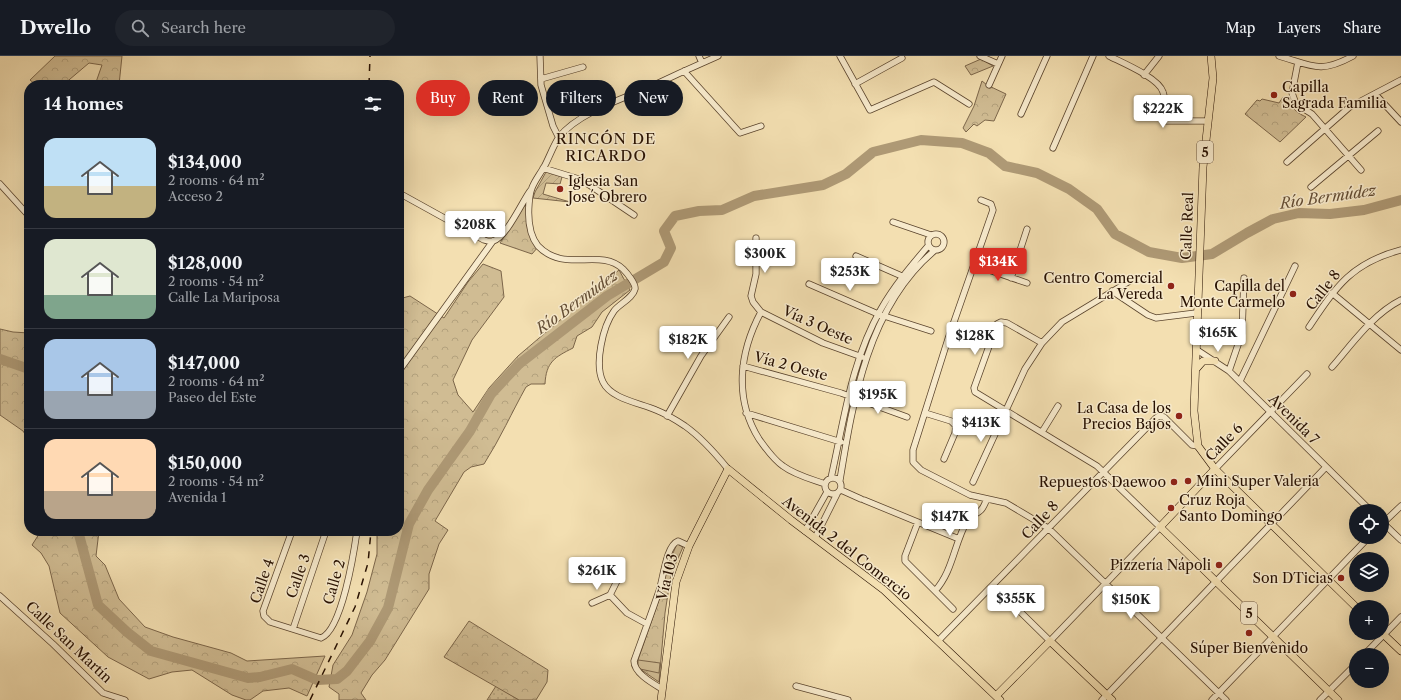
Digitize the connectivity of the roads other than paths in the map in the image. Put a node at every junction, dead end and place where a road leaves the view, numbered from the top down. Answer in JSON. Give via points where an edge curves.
{"nodes":[{"id":1,"x":542,"y":56,"type":"edge"},
{"id":2,"x":699,"y":56,"type":"edge"},
{"id":3,"x":718,"y":56,"type":"edge"},
{"id":4,"x":840,"y":56,"type":"edge"},
{"id":5,"x":980,"y":56,"type":"edge"},
{"id":6,"x":1002,"y":56,"type":"edge"},
{"id":7,"x":1047,"y":56,"type":"edge"},
{"id":8,"x":1093,"y":56,"type":"edge"},
{"id":9,"x":1110,"y":56,"type":"edge"},
{"id":10,"x":1159,"y":56,"type":"edge"},
{"id":11,"x":1211,"y":56,"type":"edge"},
{"id":12,"x":1281,"y":56,"type":"edge"},
{"id":13,"x":1353,"y":56,"type":"edge"},
{"id":14,"x":902,"y":58,"type":"dead end"},
{"id":15,"x":1298,"y":62,"type":"junction"},
{"id":16,"x":702,"y":63,"type":"junction"},
{"id":17,"x":998,"y":64,"type":"junction"},
{"id":18,"x":583,"y":67,"type":"dead end"},
{"id":19,"x":684,"y":71,"type":"junction"},
{"id":20,"x":1144,"y":75,"type":"junction"},
{"id":21,"x":541,"y":79,"type":"junction"},
{"id":22,"x":1401,"y":80,"type":"edge"},
{"id":23,"x":855,"y":84,"type":"junction"},
{"id":24,"x":989,"y":85,"type":"dead end"},
{"id":25,"x":1375,"y":94,"type":"junction"},
{"id":26,"x":1361,"y":101,"type":"dead end"},
{"id":27,"x":969,"y":104,"type":"dead end"},
{"id":28,"x":1353,"y":104,"type":"dead end"},
{"id":29,"x":1021,"y":114,"type":"dead end"},
{"id":30,"x":1208,"y":121,"type":"junction"},
{"id":31,"x":1401,"y":122,"type":"edge"},
{"id":32,"x":761,"y":126,"type":"dead end"},
{"id":33,"x":1325,"y":128,"type":"junction"},
{"id":34,"x":1378,"y":131,"type":"dead end"},
{"id":35,"x":559,"y":138,"type":"junction"},
{"id":36,"x":1053,"y":148,"type":"dead end"},
{"id":37,"x":1348,"y":155,"type":"junction"},
{"id":38,"x":1287,"y":162,"type":"dead end"},
{"id":39,"x":543,"y":168,"type":"junction"},
{"id":40,"x":1361,"y":170,"type":"dead end"},
{"id":41,"x":0,"y":184,"type":"edge"},
{"id":42,"x":1311,"y":187,"type":"dead end"},
{"id":43,"x":530,"y":190,"type":"junction"},
{"id":44,"x":404,"y":196,"type":"edge"},
{"id":45,"x":981,"y":200,"type":"dead end"},
{"id":46,"x":24,"y":210,"type":"edge"},
{"id":47,"x":634,"y":215,"type":"dead end"},
{"id":48,"x":893,"y":222,"type":"dead end"},
{"id":49,"x":1027,"y":229,"type":"dead end"},
{"id":50,"x":931,"y":235,"type":"junction"},
{"id":51,"x":756,"y":238,"type":"dead end"},
{"id":52,"x":493,"y":241,"type":"junction"},
{"id":53,"x":928,"y":246,"type":"junction"},
{"id":54,"x":1401,"y":250,"type":"edge"},
{"id":55,"x":934,"y":251,"type":"junction"},
{"id":56,"x":856,"y":256,"type":"dead end"},
{"id":57,"x":974,"y":265,"type":"junction"},
{"id":58,"x":1295,"y":266,"type":"dead end"},
{"id":59,"x":905,"y":278,"type":"junction"},
{"id":60,"x":1011,"y":278,"type":"junction"},
{"id":61,"x":1244,"y":278,"type":"dead end"},
{"id":62,"x":1142,"y":279,"type":"dead end"},
{"id":63,"x":1027,"y":283,"type":"dead end"},
{"id":64,"x":809,"y":284,"type":"dead end"},
{"id":65,"x":1112,"y":291,"type":"junction"},
{"id":66,"x":1332,"y":293,"type":"junction"},
{"id":67,"x":1401,"y":300,"type":"edge"},
{"id":68,"x":761,"y":312,"type":"junction"},
{"id":69,"x":1196,"y":313,"type":"junction"},
{"id":70,"x":881,"y":315,"type":"junction"},
{"id":71,"x":730,"y":317,"type":"dead end"},
{"id":72,"x":1370,"y":324,"type":"junction"},
{"id":73,"x":1309,"y":327,"type":"dead end"},
{"id":74,"x":931,"y":331,"type":"dead end"},
{"id":75,"x":1042,"y":343,"type":"junction"},
{"id":76,"x":1196,"y":350,"type":"junction"},
{"id":77,"x":1401,"y":350,"type":"edge"},
{"id":78,"x":860,"y":357,"type":"junction"},
{"id":79,"x":866,"y":359,"type":"junction"},
{"id":80,"x":1215,"y":361,"type":"junction"},
{"id":81,"x":404,"y":364,"type":"edge"},
{"id":82,"x":743,"y":366,"type":"junction"},
{"id":83,"x":1332,"y":367,"type":"dead end"},
{"id":84,"x":1196,"y":369,"type":"junction"},
{"id":85,"x":1230,"y":371,"type":"junction"},
{"id":86,"x":1307,"y":374,"type":"dead end"},
{"id":87,"x":1240,"y":381,"type":"junction"},
{"id":88,"x":848,"y":395,"type":"junction"},
{"id":89,"x":855,"y":398,"type":"junction"},
{"id":90,"x":1058,"y":406,"type":"dead end"},
{"id":91,"x":1005,"y":411,"type":"junction"},
{"id":92,"x":746,"y":413,"type":"junction"},
{"id":93,"x":925,"y":413,"type":"junction"},
{"id":94,"x":1270,"y":413,"type":"junction"},
{"id":95,"x":667,"y":416,"type":"junction"},
{"id":96,"x":907,"y":417,"type":"dead end"},
{"id":97,"x":1042,"y":432,"type":"junction"},
{"id":98,"x":840,"y":441,"type":"junction"},
{"id":99,"x":846,"y":443,"type":"junction"},
{"id":100,"x":1198,"y":446,"type":"junction"},
{"id":101,"x":944,"y":459,"type":"dead end"},
{"id":102,"x":1326,"y":467,"type":"junction"},
{"id":103,"x":728,"y":469,"type":"junction"},
{"id":104,"x":1215,"y":469,"type":"junction"},
{"id":105,"x":1103,"y":471,"type":"junction"},
{"id":106,"x":832,"y":478,"type":"junction"},
{"id":107,"x":840,"y":480,"type":"junction"},
{"id":108,"x":972,"y":482,"type":"dead end"},
{"id":109,"x":825,"y":484,"type":"junction"},
{"id":110,"x":827,"y":492,"type":"junction"},
{"id":111,"x":839,"y":492,"type":"junction"},
{"id":112,"x":987,"y":499,"type":"junction"},
{"id":113,"x":1364,"y":504,"type":"edge"},
{"id":114,"x":1401,"y":506,"type":"edge"},
{"id":115,"x":1389,"y":517,"type":"edge"},
{"id":116,"x":918,"y":522,"type":"junction"},
{"id":117,"x":1271,"y":524,"type":"junction"},
{"id":118,"x":1160,"y":527,"type":"junction"},
{"id":119,"x":1048,"y":528,"type":"junction"},
{"id":120,"x":1389,"y":529,"type":"edge"},
{"id":121,"x":805,"y":531,"type":"junction"},
{"id":122,"x":290,"y":536,"type":"edge"},
{"id":123,"x":324,"y":536,"type":"edge"},
{"id":124,"x":356,"y":536,"type":"edge"},
{"id":125,"x":815,"y":538,"type":"junction"},
{"id":126,"x":959,"y":539,"type":"junction"},
{"id":127,"x":1401,"y":540,"type":"edge"},
{"id":128,"x":1362,"y":544,"type":"edge"},
{"id":129,"x":689,"y":546,"type":"junction"},
{"id":130,"x":620,"y":575,"type":"dead end"},
{"id":131,"x":1328,"y":580,"type":"junction"},
{"id":132,"x":1216,"y":582,"type":"junction"},
{"id":133,"x":1107,"y":583,"type":"junction"},
{"id":134,"x":994,"y":586,"type":"junction"},
{"id":135,"x":935,"y":591,"type":"junction"},
{"id":136,"x":610,"y":595,"type":"junction"},
{"id":137,"x":0,"y":596,"type":"edge"},
{"id":138,"x":1349,"y":600,"type":"edge"},
{"id":139,"x":592,"y":603,"type":"dead end"},
{"id":140,"x":953,"y":609,"type":"dead end"},
{"id":141,"x":1401,"y":617,"type":"edge"},
{"id":142,"x":647,"y":624,"type":"junction"},
{"id":143,"x":1389,"y":628,"type":"edge"},
{"id":144,"x":293,"y":629,"type":"junction"},
{"id":145,"x":1273,"y":636,"type":"junction"},
{"id":146,"x":1162,"y":638,"type":"junction"},
{"id":147,"x":1378,"y":640,"type":"edge"},
{"id":148,"x":1389,"y":640,"type":"edge"},
{"id":149,"x":938,"y":641,"type":"junction"},
{"id":150,"x":1050,"y":641,"type":"junction"},
{"id":151,"x":1370,"y":648,"type":"edge"},
{"id":152,"x":1401,"y":651,"type":"edge"},
{"id":153,"x":1349,"y":671,"type":"edge"},
{"id":154,"x":796,"y":686,"type":"dead end"},
{"id":155,"x":662,"y":689,"type":"junction"},
{"id":156,"x":1329,"y":691,"type":"junction"},
{"id":157,"x":1219,"y":693,"type":"junction"},
{"id":158,"x":1107,"y":698,"type":"edge"},
{"id":159,"x":996,"y":699,"type":"edge"},
{"id":160,"x":125,"y":700,"type":"edge"},
{"id":161,"x":661,"y":700,"type":"edge"},
{"id":162,"x":848,"y":700,"type":"edge"},
{"id":163,"x":1212,"y":700,"type":"edge"},
{"id":164,"x":1226,"y":700,"type":"edge"},
{"id":165,"x":1320,"y":700,"type":"edge"},
{"id":166,"x":1338,"y":700,"type":"edge"}],
"edges":[{"from":1,"to":21,"type":"street"},
{"from":2,"to":16,"type":"street"},
{"from":3,"to":16,"type":"street"},
{"from":4,"to":23,"type":"street"},
{"from":5,"to":17,"type":"street"},
{"from":6,"to":17,"type":"street"},
{"from":7,"to":29,"type":"street"},
{"from":8,"to":36,"type":"street"},
{"from":9,"to":20,"type":"street"},
{"from":10,"to":20,"type":"street"},
{"from":11,"to":30,"type":"main road","name":"Calle Real","number":"5","via":[[1213,78]]},
{"from":12,"to":15,"type":"street"},
{"from":13,"to":15,"type":"street","via":[[1330,67],[1321,68]]},
{"from":14,"to":23,"type":"street"},
{"from":15,"to":33,"type":"street","via":[[1292,93],[1296,104],[1312,114]]},
{"from":16,"to":19,"type":"street"},
{"from":17,"to":24,"type":"street"},
{"from":18,"to":21,"type":"street"},
{"from":19,"to":32,"type":"street","via":[[740,133]]},
{"from":19,"to":35,"type":"street","via":[[599,109],[573,125]]},
{"from":20,"to":30,"type":"street","via":[[1158,83],[1163,92],[1164,119]]},
{"from":21,"to":35,"type":"street","via":[[553,126]]},
{"from":22,"to":25,"type":"street"},
{"from":23,"to":27,"type":"street","via":[[870,110],[934,82]]},
{"from":25,"to":26,"type":"street"},
{"from":25,"to":31,"type":"street"},
{"from":28,"to":33,"type":"street"},
{"from":30,"to":69,"type":"main road","name":"Calle Real","number":"5","via":[[1203,167]]},
{"from":33,"to":37,"type":"street"},
{"from":33,"to":38,"type":"street"},
{"from":34,"to":37,"type":"street"},
{"from":35,"to":39,"type":"street"},
{"from":37,"to":40,"type":"street"},
{"from":37,"to":42,"type":"street"},
{"from":39,"to":43,"type":"street"},
{"from":39,"to":47,"type":"street","via":[[582,180]]},
{"from":41,"to":46,"type":"street"},
{"from":43,"to":52,"type":"street","via":[[511,223],[498,239]]},
{"from":43,"to":95,"type":"street","via":[[530,226],[539,246],[558,259],[610,262],[623,269],[634,285],[632,295],[613,312],[607,324],[600,349],[600,374],[603,382],[613,393]]},
{"from":44,"to":52,"type":"street","via":[[484,240]]},
{"from":45,"to":57,"type":"street","via":[[991,204],[993,210]]},
{"from":48,"to":50,"type":"street"},
{"from":49,"to":60,"type":"street"},
{"from":50,"to":53,"type":"street"},
{"from":50,"to":55,"type":"street","via":[[939,235],[944,241],[941,249]]},
{"from":51,"to":68,"type":"street","via":[[756,274],[751,296]]},
{"from":52,"to":81,"type":"street"},
{"from":53,"to":55,"type":"street"},
{"from":53,"to":59,"type":"street"},
{"from":54,"to":66,"type":"street","name":"Calle 8","via":[[1370,261],[1348,275]]},
{"from":55,"to":59,"type":"street"},
{"from":56,"to":59,"type":"street"},
{"from":57,"to":60,"type":"street"},
{"from":57,"to":93,"type":"street"},
{"from":58,"to":87,"type":"street"},
{"from":59,"to":70,"type":"street"},
{"from":60,"to":63,"type":"street"},
{"from":61,"to":85,"type":"street","via":[[1242,333]]},
{"from":62,"to":65,"type":"street","via":[[1133,279]]},
{"from":64,"to":70,"type":"street"},
{"from":65,"to":69,"type":"street","via":[[1148,316],[1156,318]]},
{"from":65,"to":75,"type":"street","via":[[1062,322]]},
{"from":66,"to":72,"type":"street"},
{"from":66,"to":73,"type":"street","name":"Calle 8"},
{"from":67,"to":72,"type":"street","via":[[1389,306]]},
{"from":68,"to":78,"type":"street","name":"Vía 3 Oeste","via":[[823,343]]},
{"from":68,"to":82,"type":"street","via":[[750,335]]},
{"from":69,"to":76,"type":"main road","name":"Calle Real","number":"5"},
{"from":70,"to":74,"type":"street"},
{"from":70,"to":78,"type":"street"},
{"from":70,"to":79,"type":"street"},
{"from":71,"to":95,"type":"street","via":[[701,356]]},
{"from":72,"to":77,"type":"street"},
{"from":72,"to":83,"type":"street"},
{"from":75,"to":91,"type":"street","via":[[1025,370]]},
{"from":75,"to":91,"type":"street","via":[[1007,323],[997,324],[974,388],[975,392]]},
{"from":76,"to":80,"type":"street","name":"Avenida 7"},
{"from":76,"to":84,"type":"main road","name":"Calle Real","number":"5"},
{"from":78,"to":79,"type":"street","name":"Vía 3 Oeste"},
{"from":78,"to":88,"type":"street"},
{"from":79,"to":89,"type":"street"},
{"from":80,"to":84,"type":"main road","via":[[1203,361]]},
{"from":80,"to":85,"type":"street","name":"Avenida 7"},
{"from":82,"to":88,"type":"street","name":"Vía 2 Oeste"},
{"from":82,"to":92,"type":"street","via":[[742,390]]},
{"from":84,"to":100,"type":"main road","name":"Calle Real","number":"5","via":[[1194,411]]},
{"from":85,"to":87,"type":"street","name":"Avenida 7"},
{"from":86,"to":94,"type":"street","name":"Calle 6"},
{"from":87,"to":94,"type":"street","name":"Avenida 7"},
{"from":88,"to":89,"type":"street","name":"Vía 2 Oeste"},
{"from":88,"to":98,"type":"street"},
{"from":89,"to":96,"type":"street","name":"Vía 2 Oeste"},
{"from":89,"to":99,"type":"street"},
{"from":90,"to":97,"type":"street"},
{"from":91,"to":97,"type":"street"},
{"from":91,"to":108,"type":"street"},
{"from":92,"to":98,"type":"street"},
{"from":92,"to":109,"type":"street","via":[[764,446],[778,462],[793,472]]},
{"from":93,"to":101,"type":"street","via":[[951,421],[956,426]]},
{"from":93,"to":112,"type":"street","via":[[913,450],[913,462],[921,470],[952,486],[970,495]]},
{"from":94,"to":102,"type":"street","name":"Avenida 7"},
{"from":94,"to":104,"type":"street","name":"Calle 6"},
{"from":95,"to":103,"type":"street","via":[[701,438]]},
{"from":97,"to":105,"type":"street"},
{"from":98,"to":99,"type":"street"},
{"from":98,"to":106,"type":"street"},
{"from":99,"to":107,"type":"street"},
{"from":100,"to":104,"type":"main road","number":"5"},
{"from":100,"to":105,"type":"street","name":"Calle 8","via":[[1192,445],[1164,417],[1159,416]]},
{"from":102,"to":113,"type":"street","name":"Avenida 7"},
{"from":102,"to":117,"type":"street"},
{"from":103,"to":121,"type":"main road","name":"Avenida 2 del Comercio"},
{"from":103,"to":129,"type":"main road","name":"Vía 103"},
{"from":104,"to":117,"type":"main road","number":"5"},
{"from":104,"to":118,"type":"main road","name":"Calle 6"},
{"from":105,"to":118,"type":"street"},
{"from":105,"to":119,"type":"street","name":"Calle 8"},
{"from":106,"to":107,"type":"street"},
{"from":106,"to":109,"type":"street"},
{"from":107,"to":111,"type":"street","via":[[842,485]]},
{"from":109,"to":110,"type":"street"},
{"from":110,"to":111,"type":"street","via":[[832,495]]},
{"from":110,"to":121,"type":"street"},
{"from":111,"to":116,"type":"street"},
{"from":111,"to":125,"type":"street"},
{"from":112,"to":119,"type":"street","via":[[1006,503]]},
{"from":112,"to":126,"type":"street","via":[[981,510],[968,520]]},
{"from":114,"to":115,"type":"street"},
{"from":116,"to":126,"type":"street"},
{"from":116,"to":135,"type":"street","via":[[905,561]]},
{"from":117,"to":131,"type":"main road","number":"5"},
{"from":117,"to":132,"type":"street"},
{"from":118,"to":132,"type":"main road","number":"5"},
{"from":118,"to":133,"type":"street","name":"Calle 6"},
{"from":119,"to":133,"type":"street"},
{"from":119,"to":134,"type":"street","name":"Calle 8"},
{"from":120,"to":127,"type":"street"},
{"from":121,"to":125,"type":"main road","name":"Avenida 2 del Comercio"},
{"from":122,"to":144,"type":"street","name":"Calle 4","via":[[264,616],[270,622]]},
{"from":123,"to":144,"type":"street","name":"Calle 3"},
{"from":124,"to":144,"type":"street","name":"Calle 2","via":[[345,594],[326,637],[317,638]]},
{"from":125,"to":149,"type":"main road","name":"Avenida 2 del Comercio","via":[[884,590]]},
{"from":126,"to":135,"type":"street","via":[[946,578]]},
{"from":128,"to":131,"type":"street"},
{"from":129,"to":142,"type":"street","via":[[678,541],[674,544],[662,573],[659,592]]},
{"from":129,"to":155,"type":"main road","name":"Vía 103","via":[[676,582]]},
{"from":130,"to":136,"type":"street"},
{"from":131,"to":138,"type":"main road","number":"5"},
{"from":131,"to":145,"type":"street"},
{"from":132,"to":145,"type":"main road","number":"5"},
{"from":132,"to":146,"type":"street"},
{"from":133,"to":146,"type":"street"},
{"from":133,"to":150,"type":"street","name":"Calle 6"},
{"from":134,"to":149,"type":"street","name":"Calle 8"},
{"from":134,"to":150,"type":"street"},
{"from":135,"to":140,"type":"street"},
{"from":136,"to":139,"type":"street"},
{"from":136,"to":142,"type":"street","via":[[627,613]]},
{"from":137,"to":160,"type":"street","name":"Calle San Martín","via":[[13,605],[103,693]]},
{"from":141,"to":143,"type":"street"},
{"from":142,"to":155,"type":"street","via":[[634,666],[637,672]]},
{"from":145,"to":156,"type":"main road","number":"5"},
{"from":145,"to":157,"type":"street"},
{"from":146,"to":157,"type":"street"},
{"from":146,"to":158,"type":"street"},
{"from":147,"to":151,"type":"street"},
{"from":148,"to":152,"type":"main road"},
{"from":149,"to":159,"type":"main road","name":"Avenida 2 del Comercio"},
{"from":150,"to":158,"type":"main road"},
{"from":150,"to":159,"type":"main road","name":"Calle 6"},
{"from":153,"to":156,"type":"street"},
{"from":154,"to":162,"type":"street"},
{"from":155,"to":161,"type":"main road","name":"Vía 103"},
{"from":156,"to":165,"type":"street"},
{"from":156,"to":166,"type":"main road","number":"5"},
{"from":157,"to":163,"type":"street"},
{"from":157,"to":164,"type":"street"}]}
